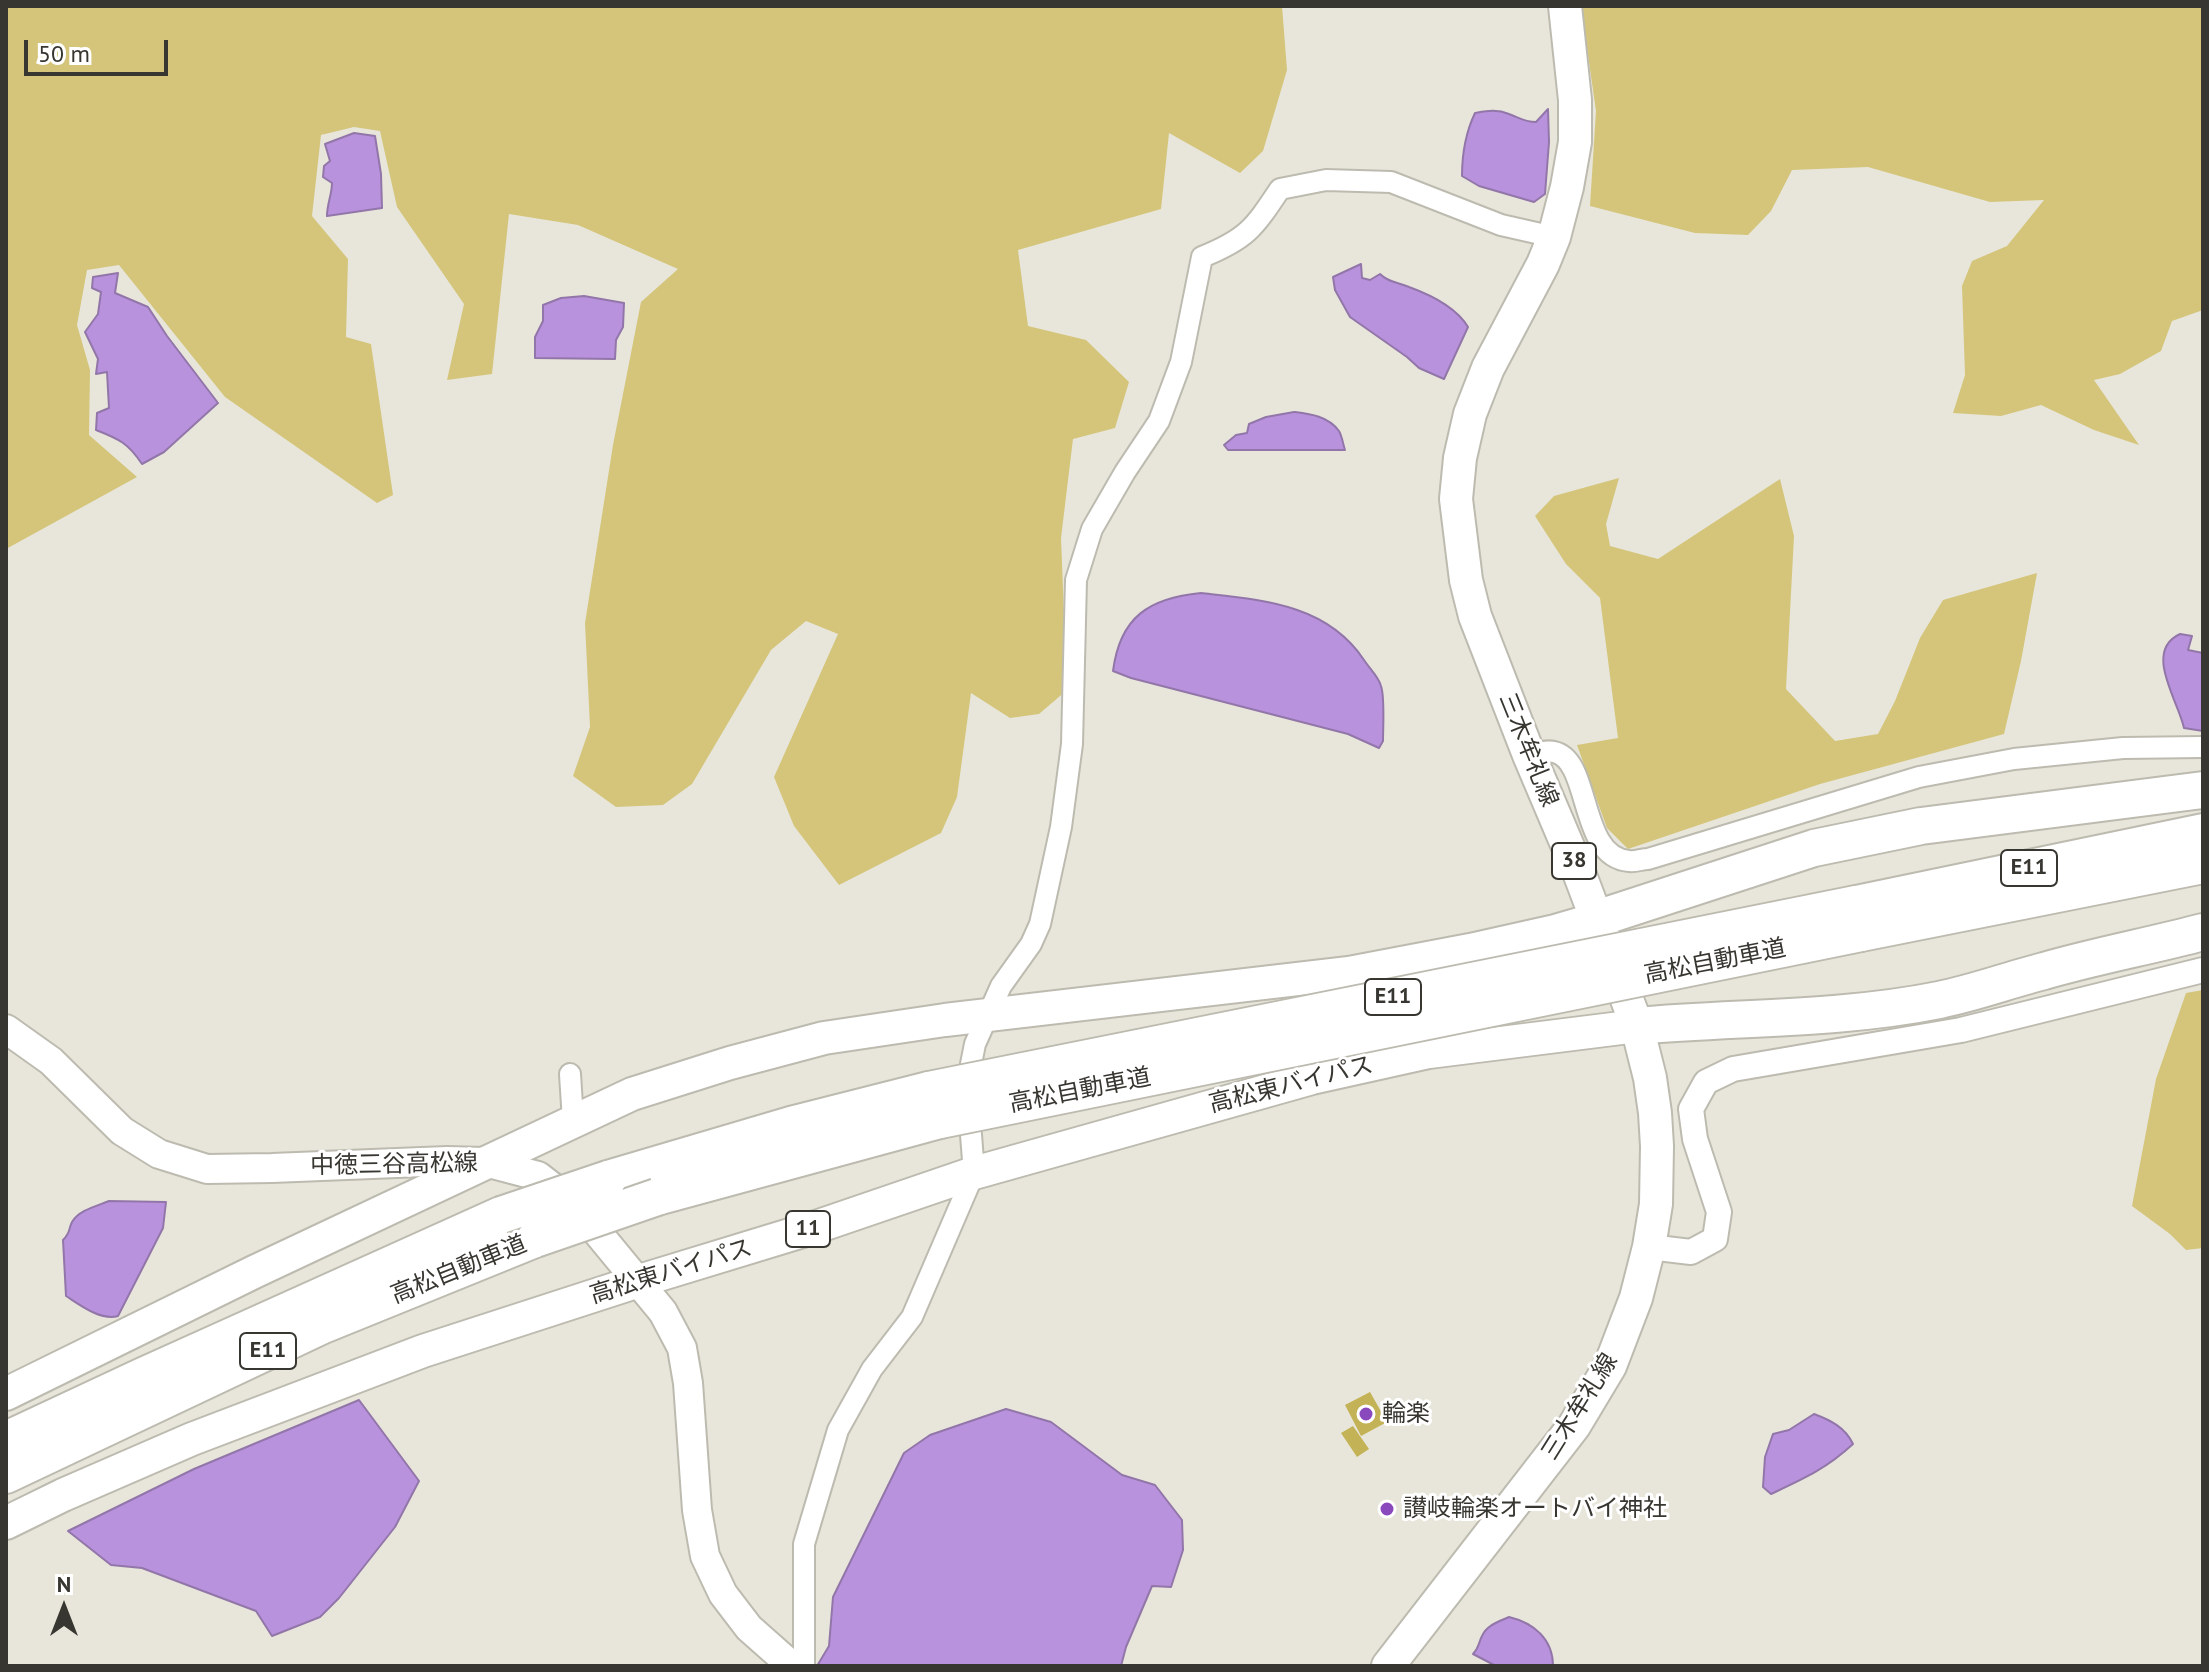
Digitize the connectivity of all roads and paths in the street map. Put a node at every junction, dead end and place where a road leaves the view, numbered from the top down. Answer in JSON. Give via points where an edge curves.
{"nodes":[{"id":1,"x":1565,"y":6,"type":"edge"},
{"id":2,"x":1554,"y":237,"type":"junction"},
{"id":3,"x":2203,"y":747,"type":"edge"},
{"id":4,"x":1529,"y":755,"type":"junction"},
{"id":5,"x":2203,"y":790,"type":"edge"},
{"id":6,"x":2203,"y":832,"type":"edge"},
{"id":7,"x":2203,"y":865,"type":"edge"},
{"id":8,"x":1859,"y":918,"type":"junction"},
{"id":9,"x":1596,"y":919,"type":"junction"},
{"id":10,"x":2203,"y":932,"type":"edge"},
{"id":11,"x":2203,"y":970,"type":"edge"},
{"id":12,"x":989,"y":1016,"type":"junction"},
{"id":13,"x":1637,"y":1026,"type":"junction"},
{"id":14,"x":6,"y":1029,"type":"edge"},
{"id":15,"x":570,"y":1074,"type":"dead end"},
{"id":16,"x":935,"y":1105,"type":"junction"},
{"id":17,"x":573,"y":1121,"type":"junction"},
{"id":18,"x":485,"y":1162,"type":"junction"},
{"id":19,"x":974,"y":1173,"type":"junction"},
{"id":20,"x":1649,"y":1247,"type":"junction"},
{"id":21,"x":639,"y":1281,"type":"junction"},
{"id":22,"x":6,"y":1394,"type":"edge"},
{"id":23,"x":6,"y":1440,"type":"edge"},
{"id":24,"x":6,"y":1475,"type":"edge"},
{"id":25,"x":6,"y":1523,"type":"edge"},
{"id":26,"x":792,"y":1666,"type":"edge"},
{"id":27,"x":804,"y":1666,"type":"edge"},
{"id":28,"x":1388,"y":1666,"type":"edge"}],
"edges":[{"from":1,"to":2,"type":"main road","name":"三木牟礼線","number":"38","via":[[1575,142]]},
{"from":2,"to":4,"type":"main road","name":"三木牟礼線","number":"38","via":[[1470,414],[1456,499],[1475,616]]},
{"from":2,"to":12,"type":"street","via":[[1501,225],[1391,182],[1326,180],[1280,189],[1254,227],[1202,257],[1181,362],[1159,421],[1092,529],[1076,580],[1072,744],[1061,827],[1040,924],[1001,986]]},
{"from":3,"to":4,"type":"street","via":[[2123,748],[2014,759],[1919,777],[1628,861],[1599,844],[1570,763],[1557,752]]},
{"from":4,"to":9,"type":"main road","name":"三木牟礼線","number":"38"},
{"from":5,"to":9,"type":"highway","via":[[1921,826],[1814,848]]},
{"from":6,"to":8,"type":"highway","name":"高松自動車道","number":"E11"},
{"from":7,"to":8,"type":"highway","name":"高松自動車道","number":"E11"},
{"from":8,"to":16,"type":"highway","name":"高松自動車道","number":"E11","bridge":true},
{"from":9,"to":12,"type":"main road","via":[[1349,973]]},
{"from":9,"to":13,"type":"main road","name":"三木牟礼線","number":"38"},
{"from":10,"to":13,"type":"highway","via":[[1940,1000],[1849,1013]]},
{"from":11,"to":20,"type":"street","via":[[1961,1030],[1733,1069],[1706,1082],[1691,1109],[1695,1139],[1719,1212],[1715,1239],[1691,1252]]},
{"from":12,"to":17,"type":"main road","via":[[824,1038],[632,1094]]},
{"from":12,"to":19,"type":"street","via":[[975,1044],[967,1084]]},
{"from":13,"to":19,"type":"main road","name":"高松東バイパス","number":"11","via":[[1429,1052],[1312,1078]]},
{"from":13,"to":20,"type":"main road","name":"三木牟礼線","number":"38","via":[[1650,1078],[1657,1146]]},
{"from":14,"to":18,"type":"main road","name":"中徳三谷高松線","via":[[51,1061],[122,1131],[159,1154],[207,1169]]},
{"from":15,"to":17,"type":"street"},
{"from":16,"to":23,"type":"highway","name":"高松自動車道","number":"E11","bridge":true,"via":[[791,1125],[501,1215]]},
{"from":16,"to":24,"type":"highway","name":"高松自動車道","number":"E11","bridge":true,"via":[[535,1239],[323,1325]]},
{"from":17,"to":18,"type":"main road"},
{"from":18,"to":21,"type":"main road","name":"中徳三谷高松線","via":[[538,1176],[574,1204]]},
{"from":18,"to":22,"type":"main road"},
{"from":19,"to":21,"type":"main road","name":"高松東バイパス","number":"11"},
{"from":19,"to":27,"type":"street","via":[[912,1317],[872,1369],[838,1430],[804,1544]]},
{"from":20,"to":28,"type":"main road","name":"三木牟礼線","number":"38","via":[[1610,1366],[1581,1414]]},
{"from":21,"to":25,"type":"main road","name":"高松東バイパス","number":"11","via":[[304,1395]]},
{"from":21,"to":26,"type":"main road","name":"中徳三谷高松線","via":[[682,1348],[705,1556],[723,1594],[749,1628]]}]}
